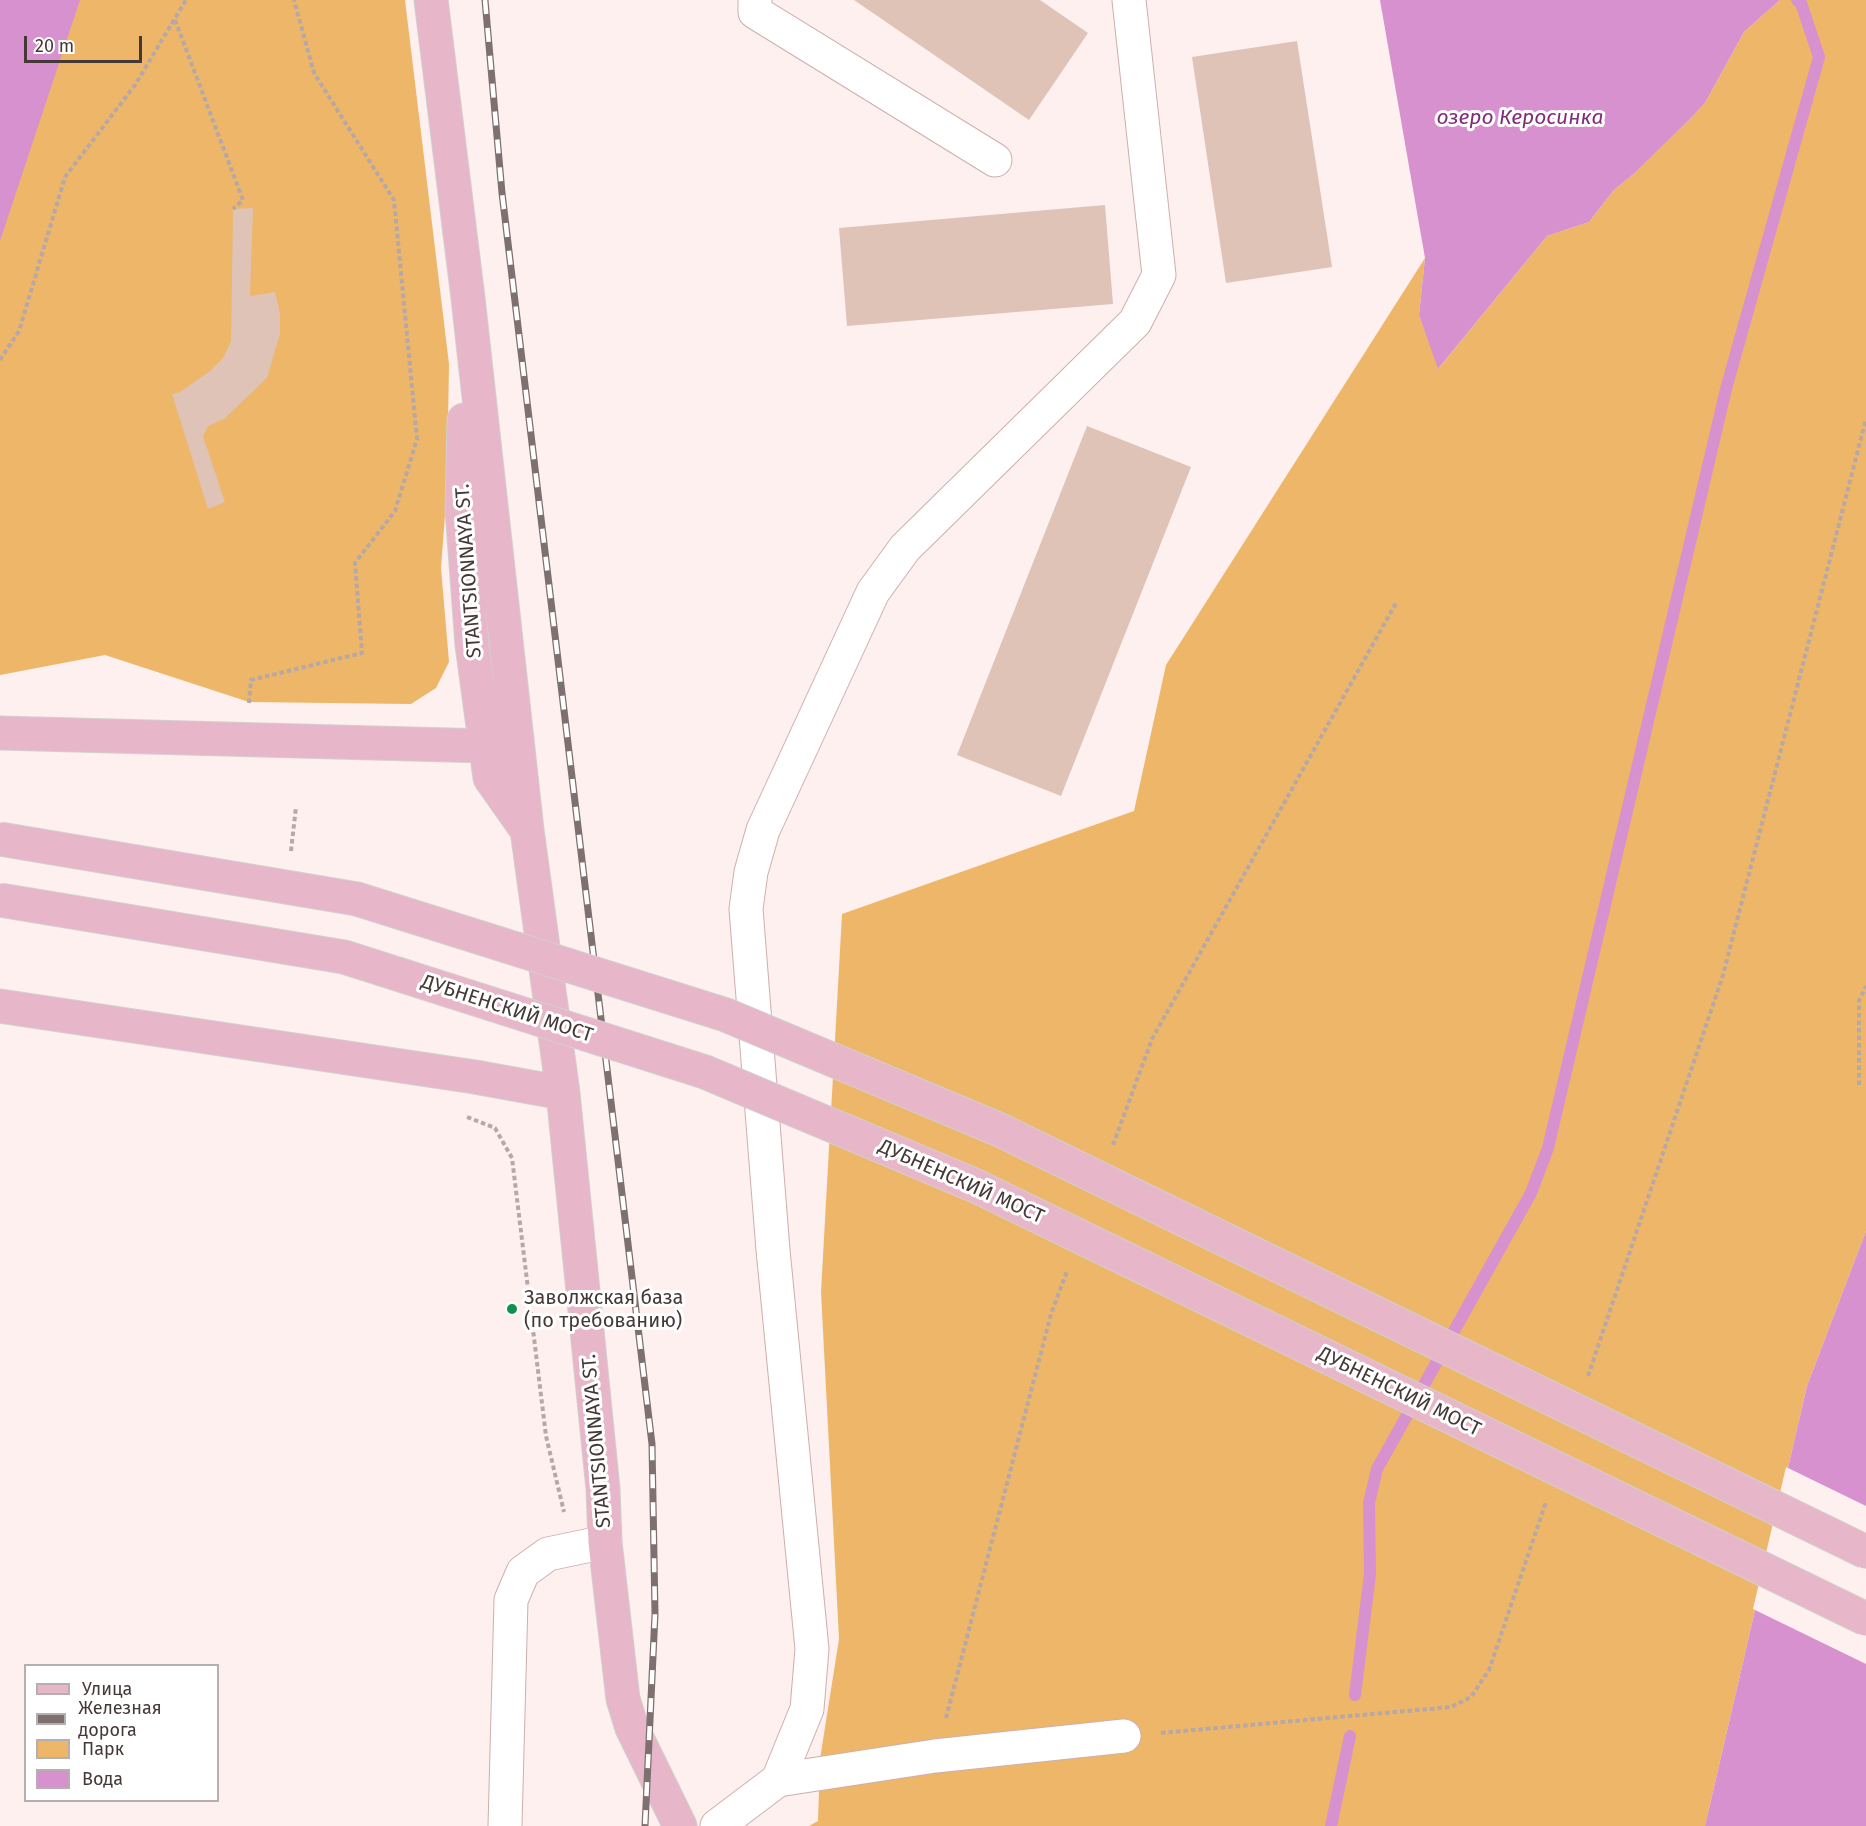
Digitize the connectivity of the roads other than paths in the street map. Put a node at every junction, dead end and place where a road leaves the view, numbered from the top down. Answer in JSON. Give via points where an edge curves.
{"nodes":[{"id":1,"x":431,"y":0,"type":"edge"},
{"id":2,"x":755,"y":0,"type":"edge"},
{"id":3,"x":1129,"y":0,"type":"edge"},
{"id":4,"x":995,"y":160,"type":"dead end"},
{"id":5,"x":468,"y":298,"type":"junction"},
{"id":6,"x":0,"y":733,"type":"edge"},
{"id":7,"x":486,"y":746,"type":"junction"},
{"id":8,"x":527,"y":830,"type":"junction"},
{"id":9,"x":0,"y":839,"type":"edge"},
{"id":10,"x":0,"y":900,"type":"edge"},
{"id":11,"x":0,"y":1006,"type":"edge"},
{"id":12,"x":563,"y":1093,"type":"junction"},
{"id":13,"x":605,"y":1542,"type":"junction"},
{"id":14,"x":1866,"y":1552,"type":"edge"},
{"id":15,"x":1866,"y":1619,"type":"edge"},
{"id":16,"x":1124,"y":1736,"type":"road end"},
{"id":17,"x":778,"y":1780,"type":"junction"},
{"id":18,"x":505,"y":1826,"type":"edge"},
{"id":19,"x":680,"y":1826,"type":"edge"},
{"id":20,"x":717,"y":1826,"type":"edge"}],
"edges":[{"from":1,"to":5,"type":"main road","name":"STANTSIONNAYA ST."},
{"from":2,"to":4,"type":"lane","via":[[755,12]]},
{"from":3,"to":17,"type":"lane","via":[[1159,275],[1135,322],[905,548],[873,592],[763,830],[751,872],[746,909],[773,1250],[812,1649],[807,1709]]},
{"from":5,"to":7,"type":"main road","name":"STANTSIONNAYA ST.","via":[[462,510],[472,645]]},
{"from":5,"to":8,"type":"main road","name":"STANTSIONNAYA ST."},
{"from":6,"to":7,"type":"main road"},
{"from":7,"to":8,"type":"main road","name":"STANTSIONNAYA ST.","via":[[490,778]]},
{"from":8,"to":12,"type":"main road","name":"STANTSIONNAYA ST."},
{"from":9,"to":14,"type":"main road","bridge":true,"via":[[357,899],[726,1015],[1000,1130]]},
{"from":10,"to":15,"type":"main road","name":"ДУБНЕНСКИЙ МОСТ","bridge":true,"via":[[344,957],[705,1072],[976,1186]]},
{"from":11,"to":12,"type":"main road"},
{"from":12,"to":13,"type":"main road","name":"STANTSIONNAYA ST."},
{"from":13,"to":18,"type":"lane","via":[[548,1554],[523,1572],[511,1600]]},
{"from":13,"to":19,"type":"main road","name":"STANTSIONNAYA ST.","via":[[622,1699]]},
{"from":16,"to":17,"type":"lane","via":[[935,1756]]},
{"from":17,"to":20,"type":"lane"}]}
